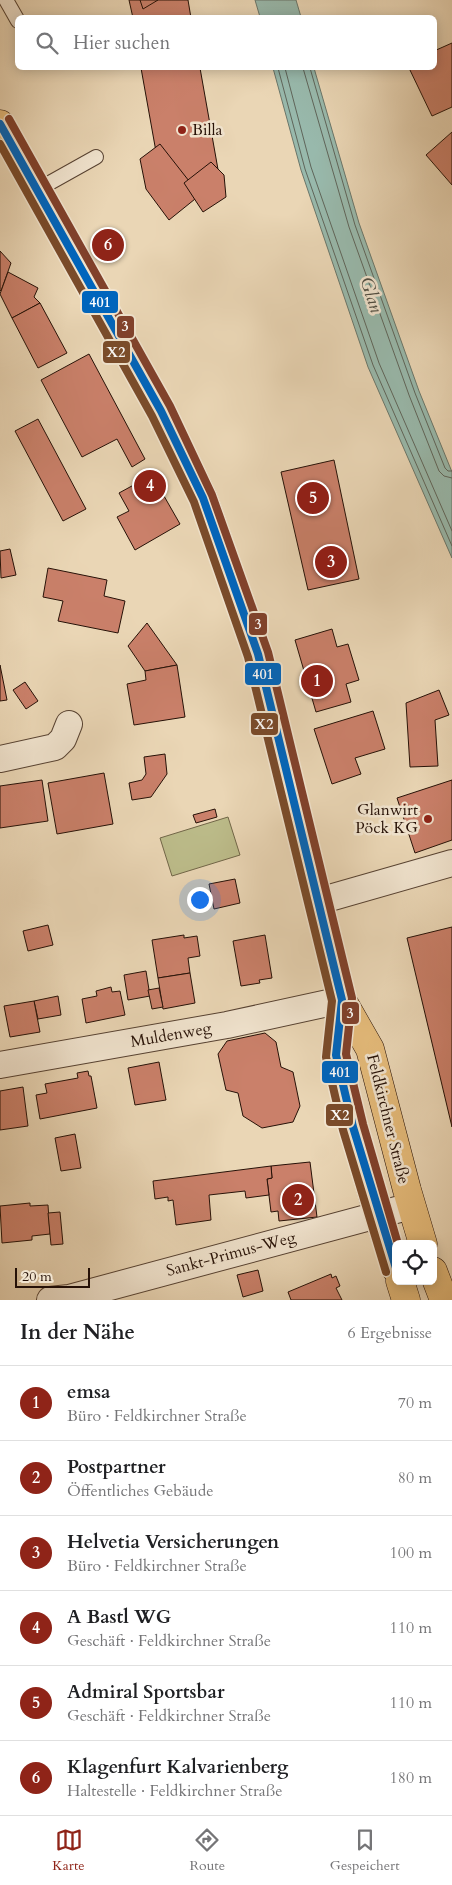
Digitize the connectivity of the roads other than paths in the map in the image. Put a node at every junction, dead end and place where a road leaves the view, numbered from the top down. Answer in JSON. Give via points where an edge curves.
{"nodes":[{"id":1,"x":6,"y":3,"type":"edge"},
{"id":2,"x":15,"y":16,"type":"edge"},
{"id":3,"x":0,"y":124,"type":"edge"},
{"id":4,"x":96,"y":157,"type":"dead end"},
{"id":5,"x":37,"y":190,"type":"junction"},
{"id":6,"x":69,"y":724,"type":"dead end"},
{"id":7,"x":0,"y":759,"type":"edge"},
{"id":8,"x":452,"y":863,"type":"edge"},
{"id":9,"x":319,"y":901,"type":"junction"},
{"id":10,"x":342,"y":1000,"type":"junction"},
{"id":11,"x":0,"y":1065,"type":"edge"},
{"id":12,"x":411,"y":1206,"type":"junction"},
{"id":13,"x":378,"y":1214,"type":"junction"},
{"id":14,"x":422,"y":1240,"type":"edge"},
{"id":15,"x":392,"y":1257,"type":"edge"},
{"id":16,"x":437,"y":1282,"type":"edge"},
{"id":17,"x":401,"y":1285,"type":"edge"},
{"id":18,"x":50,"y":1300,"type":"edge"},
{"id":19,"x":406,"y":1300,"type":"edge"},
{"id":20,"x":444,"y":1300,"type":"edge"}],
"edges":[{"from":1,"to":2,"type":"lane"},
{"from":3,"to":5,"type":"main road","name":"Feldkirchner Straße"},
{"from":4,"to":5,"type":"lane"},
{"from":5,"to":9,"type":"main road","name":"Feldkirchner Straße","via":[[161,411],[203,498],[258,654]]},
{"from":6,"to":7,"type":"street","via":[[63,740],[55,747]]},
{"from":8,"to":9,"type":"street"},
{"from":9,"to":10,"type":"main road","name":"Feldkirchner Straße"},
{"from":10,"to":11,"type":"street","name":"Muldenweg","via":[[227,1025]]},
{"from":10,"to":12,"type":"main road","name":"Feldkirchner Straße","via":[[370,1049]]},
{"from":10,"to":13,"type":"main road","name":"Feldkirchner Straße","via":[[336,1055]]},
{"from":12,"to":13,"type":"street","name":"Sankt-Primus-Weg"},
{"from":12,"to":14,"type":"main road","name":"Feldkirchner Straße"},
{"from":13,"to":15,"type":"main road","name":"Feldkirchner Straße"},
{"from":13,"to":18,"type":"street","name":"Sankt-Primus-Weg","via":[[69,1298]]},
{"from":16,"to":20,"type":"main road"},
{"from":17,"to":19,"type":"main road"}]}
